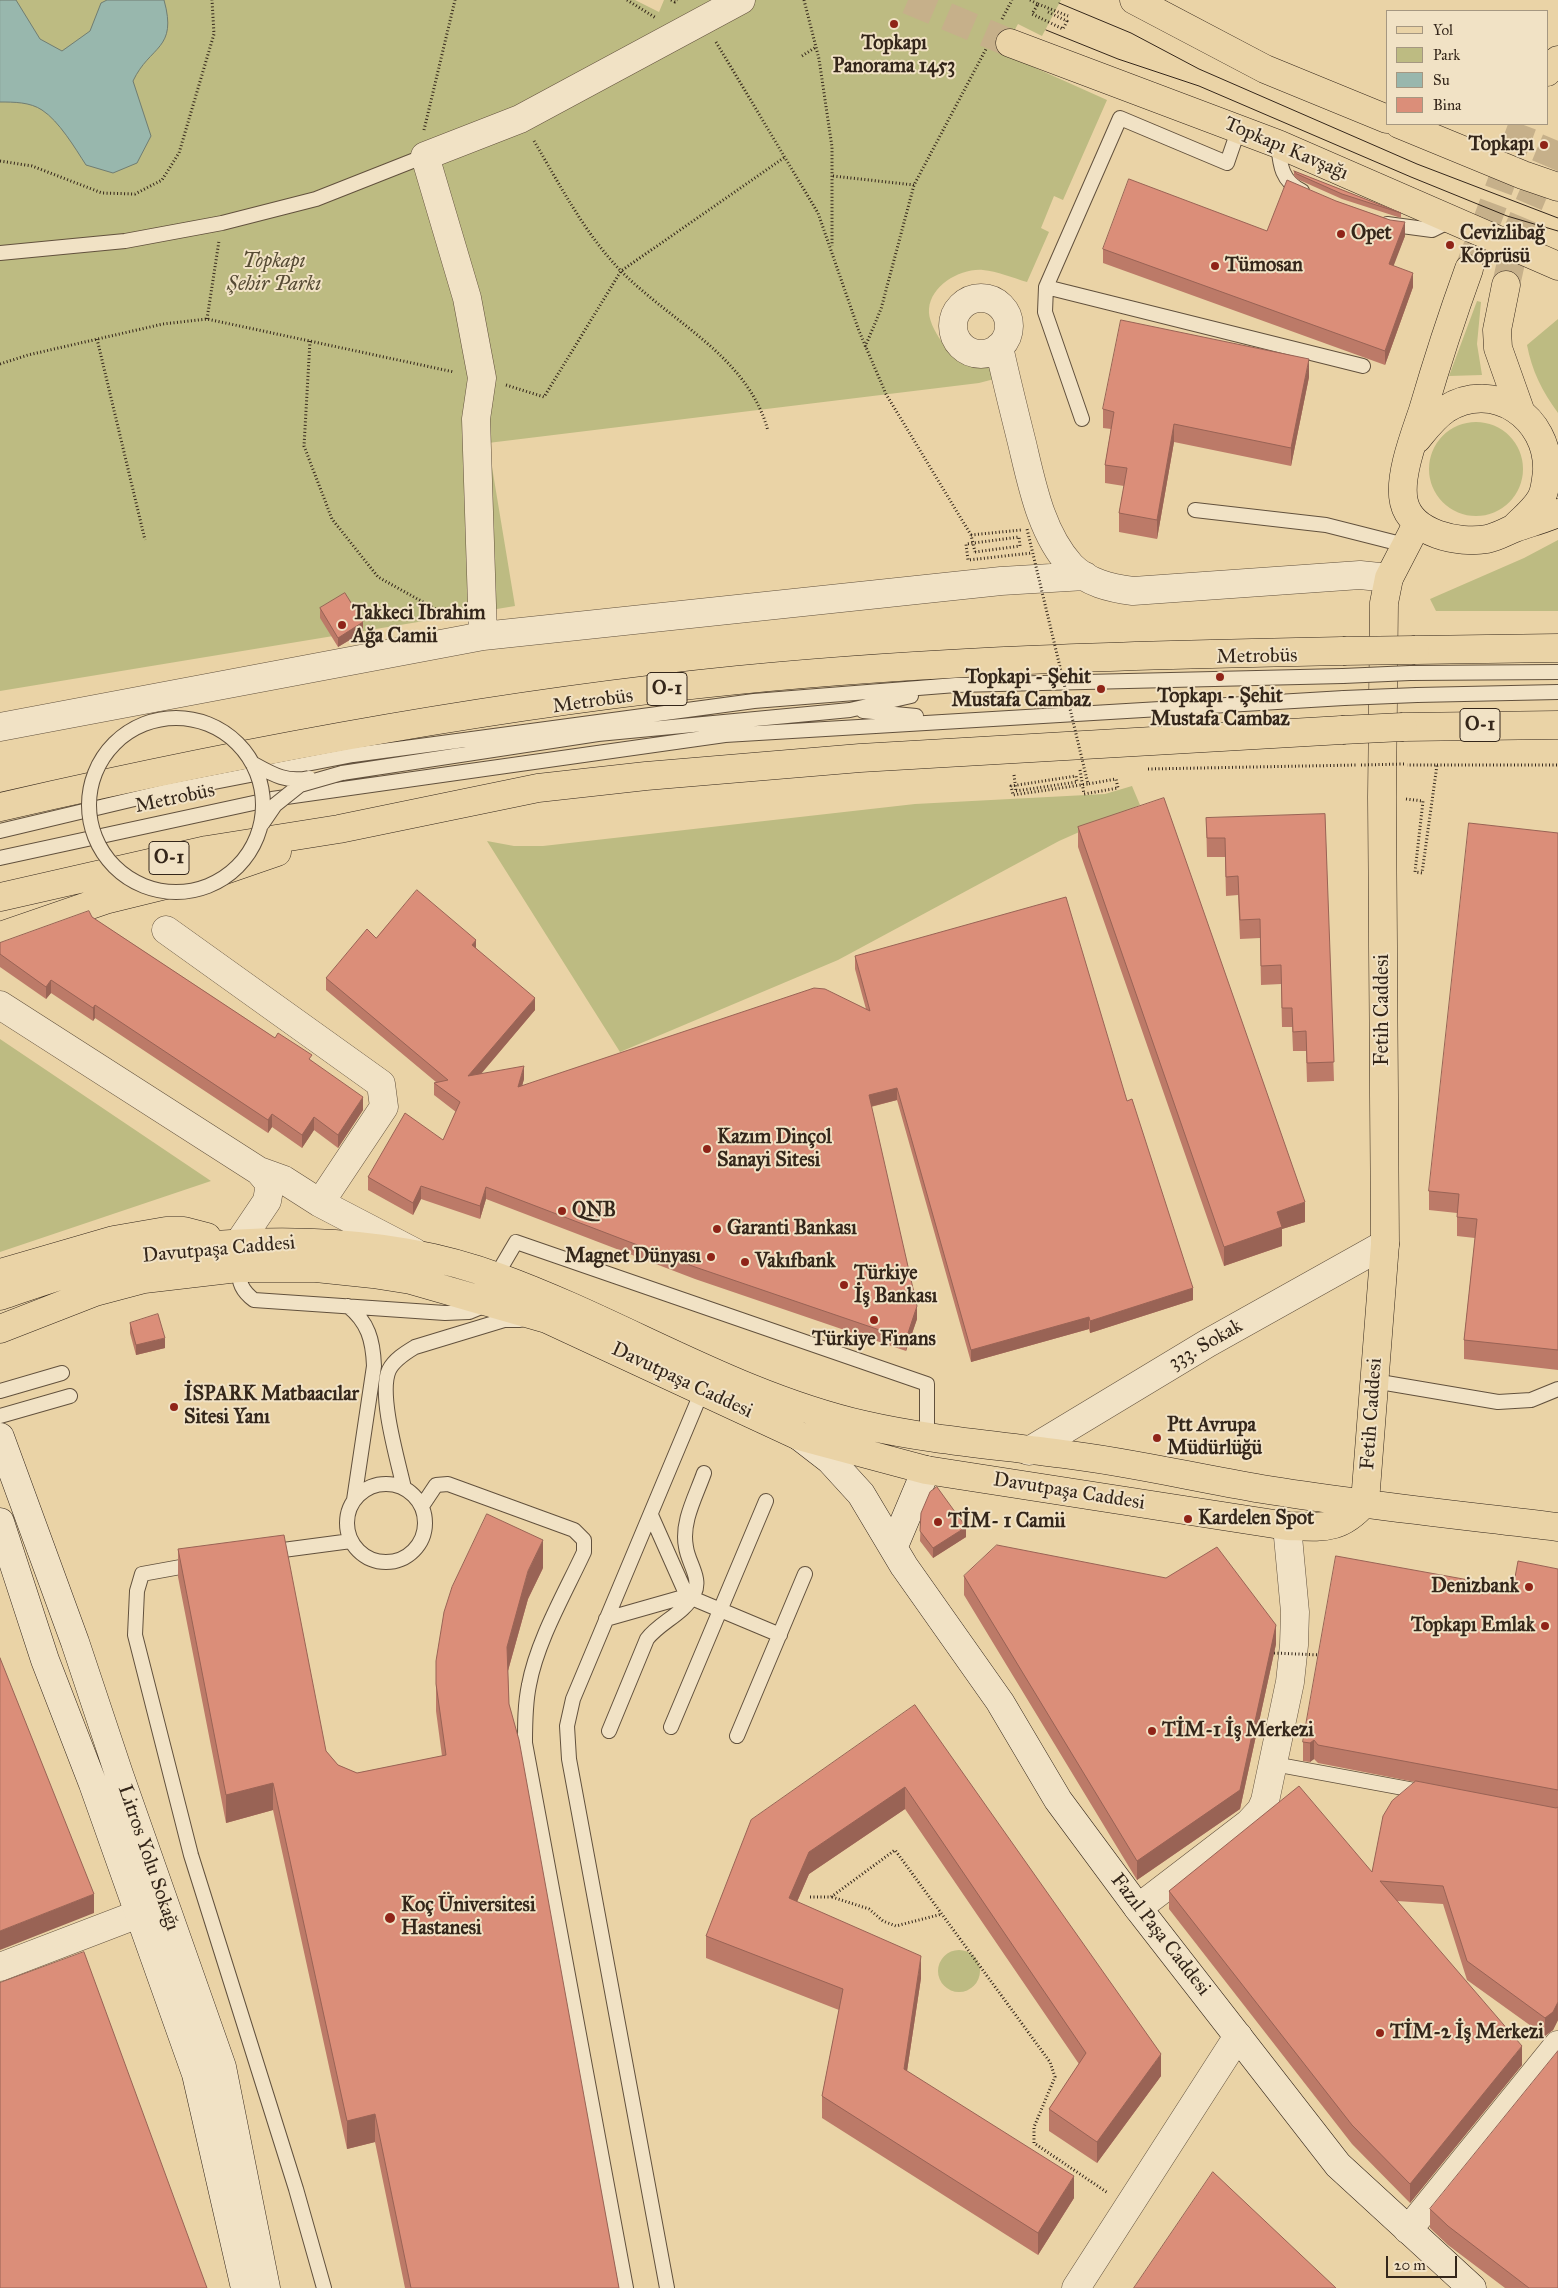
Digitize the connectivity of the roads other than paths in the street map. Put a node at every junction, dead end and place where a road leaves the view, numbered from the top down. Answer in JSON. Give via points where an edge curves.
{"nodes":[{"id":1,"x":741,"y":0,"type":"edge"},
{"id":2,"x":1134,"y":0,"type":"edge"},
{"id":3,"x":999,"y":38,"type":"tunnel mouth"},
{"id":4,"x":1558,"y":60,"type":"edge"},
{"id":5,"x":1548,"y":71,"type":"edge"},
{"id":6,"x":1386,"y":119,"type":"edge"},
{"id":7,"x":1401,"y":125,"type":"edge"},
{"id":8,"x":1238,"y":128,"type":"junction"},
{"id":9,"x":1278,"y":144,"type":"junction"},
{"id":10,"x":425,"y":156,"type":"junction"},
{"id":11,"x":1558,"y":186,"type":"edge"},
{"id":12,"x":1315,"y":197,"type":"edge"},
{"id":13,"x":1375,"y":220,"type":"edge"},
{"id":14,"x":1452,"y":220,"type":"junction"},
{"id":15,"x":0,"y":253,"type":"edge"},
{"id":16,"x":1558,"y":266,"type":"edge"},
{"id":17,"x":1469,"y":269,"type":"tunnel mouth"},
{"id":18,"x":1506,"y":284,"type":"tunnel mouth"},
{"id":19,"x":1046,"y":287,"type":"junction"},
{"id":20,"x":999,"y":347,"type":"dead end"},
{"id":21,"x":1363,"y":366,"type":"dead end"},
{"id":22,"x":1525,"y":416,"type":"junction"},
{"id":23,"x":1082,"y":419,"type":"dead end"},
{"id":24,"x":1412,"y":445,"type":"junction"},
{"id":25,"x":1558,"y":445,"type":"edge"},
{"id":26,"x":1194,"y":510,"type":"dead end"},
{"id":27,"x":1558,"y":513,"type":"edge"},
{"id":28,"x":1513,"y":529,"type":"junction"},
{"id":29,"x":1411,"y":534,"type":"junction"},
{"id":30,"x":1085,"y":576,"type":"junction"},
{"id":31,"x":1389,"y":578,"type":"junction"},
{"id":32,"x":483,"y":636,"type":"junction"},
{"id":33,"x":1558,"y":648,"type":"edge"},
{"id":34,"x":1412,"y":662,"type":"junction"},
{"id":35,"x":1343,"y":664,"type":"junction"},
{"id":36,"x":1558,"y":672,"type":"edge"},
{"id":37,"x":956,"y":685,"type":"junction"},
{"id":38,"x":1558,"y":692,"type":"edge"},
{"id":39,"x":850,"y":710,"type":"junction"},
{"id":40,"x":962,"y":720,"type":"junction"},
{"id":41,"x":1558,"y":725,"type":"edge"},
{"id":42,"x":0,"y":727,"type":"edge"},
{"id":43,"x":252,"y":762,"type":"junction"},
{"id":44,"x":342,"y":772,"type":"junction"},
{"id":45,"x":0,"y":807,"type":"edge"},
{"id":46,"x":262,"y":824,"type":"junction"},
{"id":47,"x":339,"y":829,"type":"junction"},
{"id":48,"x":0,"y":831,"type":"edge"},
{"id":49,"x":0,"y":858,"type":"edge"},
{"id":50,"x":0,"y":897,"type":"edge"},
{"id":51,"x":166,"y":930,"type":"dead end"},
{"id":52,"x":0,"y":936,"type":"edge"},
{"id":53,"x":0,"y":1005,"type":"edge"},
{"id":54,"x":259,"y":1171,"type":"junction"},
{"id":55,"x":320,"y":1203,"type":"junction"},
{"id":56,"x":1385,"y":1244,"type":"junction"},
{"id":57,"x":238,"y":1256,"type":"junction"},
{"id":58,"x":421,"y":1256,"type":"junction"},
{"id":59,"x":0,"y":1273,"type":"edge"},
{"id":60,"x":494,"y":1289,"type":"junction"},
{"id":61,"x":0,"y":1296,"type":"edge"},
{"id":62,"x":348,"y":1306,"type":"junction"},
{"id":63,"x":547,"y":1319,"type":"junction"},
{"id":64,"x":0,"y":1329,"type":"edge"},
{"id":65,"x":62,"y":1373,"type":"dead end"},
{"id":66,"x":1374,"y":1382,"type":"junction"},
{"id":67,"x":1558,"y":1389,"type":"edge"},
{"id":68,"x":0,"y":1391,"type":"edge"},
{"id":69,"x":702,"y":1391,"type":"junction"},
{"id":70,"x":70,"y":1396,"type":"dead end"},
{"id":71,"x":0,"y":1416,"type":"edge"},
{"id":72,"x":799,"y":1436,"type":"junction"},
{"id":73,"x":927,"y":1436,"type":"junction"},
{"id":74,"x":0,"y":1437,"type":"edge"},
{"id":75,"x":1029,"y":1451,"type":"junction"},
{"id":76,"x":926,"y":1470,"type":"junction"},
{"id":77,"x":704,"y":1473,"type":"dead end"},
{"id":78,"x":1177,"y":1473,"type":"junction"},
{"id":79,"x":404,"y":1488,"type":"junction"},
{"id":80,"x":354,"y":1500,"type":"junction"},
{"id":81,"x":766,"y":1501,"type":"dead end"},
{"id":82,"x":1365,"y":1502,"type":"junction"},
{"id":83,"x":422,"y":1506,"type":"junction"},
{"id":84,"x":650,"y":1514,"type":"junction"},
{"id":85,"x":0,"y":1522,"type":"edge"},
{"id":86,"x":1287,"y":1526,"type":"junction"},
{"id":87,"x":1558,"y":1527,"type":"edge"},
{"id":88,"x":351,"y":1542,"type":"junction"},
{"id":89,"x":894,"y":1546,"type":"junction"},
{"id":90,"x":253,"y":1555,"type":"edge"},
{"id":91,"x":214,"y":1561,"type":"edge"},
{"id":92,"x":805,"y":1574,"type":"dead end"},
{"id":93,"x":689,"y":1597,"type":"junction"},
{"id":94,"x":719,"y":1610,"type":"junction"},
{"id":95,"x":606,"y":1620,"type":"junction"},
{"id":96,"x":780,"y":1635,"type":"junction"},
{"id":97,"x":671,"y":1727,"type":"dead end"},
{"id":98,"x":609,"y":1732,"type":"dead end"},
{"id":99,"x":737,"y":1736,"type":"dead end"},
{"id":100,"x":1274,"y":1764,"type":"junction"},
{"id":101,"x":1434,"y":1794,"type":"edge"},
{"id":102,"x":165,"y":1904,"type":"junction"},
{"id":103,"x":1138,"y":1908,"type":"junction"},
{"id":104,"x":138,"y":1912,"type":"junction"},
{"id":105,"x":0,"y":1967,"type":"edge"},
{"id":106,"x":1238,"y":2036,"type":"junction"},
{"id":107,"x":1558,"y":2045,"type":"edge"},
{"id":108,"x":1408,"y":2230,"type":"junction"},
{"id":109,"x":245,"y":2288,"type":"edge"},
{"id":110,"x":266,"y":2288,"type":"edge"},
{"id":111,"x":324,"y":2288,"type":"edge"},
{"id":112,"x":626,"y":2288,"type":"edge"},
{"id":113,"x":667,"y":2288,"type":"edge"},
{"id":114,"x":1076,"y":2288,"type":"edge"},
{"id":115,"x":1472,"y":2288,"type":"edge"}],
"edges":[{"from":1,"to":10,"type":"street","via":[[520,119]]},
{"from":2,"to":6,"type":"main road","via":[[1265,69]]},
{"from":3,"to":8,"type":"main road","name":"Topkapı Kavşağı"},
{"from":4,"to":5,"type":"main road"},
{"from":7,"to":11,"type":"main road"},
{"from":8,"to":9,"type":"main road","name":"Topkapı Kavşağı"},
{"from":8,"to":19,"type":"lane","via":[[1227,162],[1120,118]]},
{"from":9,"to":12,"type":"lane","via":[[1283,175],[1291,186]]},
{"from":9,"to":14,"type":"main road","name":"Topkapı Kavşağı"},
{"from":10,"to":15,"type":"lane","via":[[316,199],[222,223],[125,241]]},
{"from":10,"to":32,"type":"street","via":[[467,298],[482,378],[476,419]]},
{"from":13,"to":14,"type":"lane","via":[[1393,226],[1432,230]]},
{"from":14,"to":16,"type":"main road","name":"Topkapı Kavşağı"},
{"from":17,"to":24,"type":"main road","via":[[1437,357]]},
{"from":18,"to":22,"type":"main road","via":[[1497,330],[1498,348]]},
{"from":19,"to":21,"type":"lane"},
{"from":19,"to":23,"type":"lane","via":[[1045,312]]},
{"from":20,"to":30,"type":"street","via":[[1044,521],[1071,566]]},
{"from":22,"to":24,"type":"main road","via":[[1504,402],[1482,399],[1460,403],[1436,417]]},
{"from":22,"to":25,"type":"main road"},
{"from":22,"to":28,"type":"main road","via":[[1543,442],[1547,458],[1546,478],[1540,500]]},
{"from":24,"to":29,"type":"main road","via":[[1404,482],[1404,502]]},
{"from":26,"to":29,"type":"lane"},
{"from":27,"to":28,"type":"main road"},
{"from":28,"to":29,"type":"main road","via":[[1485,540]]},
{"from":29,"to":31,"type":"main road","name":"Fetih Caddesi"},
{"from":30,"to":31,"type":"street","via":[[1107,588],[1133,591],[1360,575]]},
{"from":30,"to":32,"type":"street","via":[[1000,581]]},
{"from":31,"to":56,"type":"main road","name":"Fetih Caddesi","via":[[1384,603],[1382,797]]},
{"from":32,"to":42,"type":"street"},
{"from":33,"to":34,"type":"main road","number":"O-1"},
{"from":34,"to":35,"type":"main road","number":"O-1","bridge":true},
{"from":34,"to":36,"type":"lane"},
{"from":35,"to":37,"type":"lane","name":"Metrobüs"},
{"from":35,"to":45,"type":"main road","number":"O-1","via":[[1004,660],[727,681],[414,724],[146,773]]},
{"from":37,"to":39,"type":"lane","name":"Metrobüs"},
{"from":37,"to":48,"type":"lane","name":"Metrobüs","via":[[754,701],[353,754],[168,791]]},
{"from":38,"to":40,"type":"lane","name":"Metrobüs","bridge":true,"via":[[1344,698]]},
{"from":39,"to":40,"type":"lane","name":"Metrobüs"},
{"from":39,"to":44,"type":"lane","name":"Metrobüs","via":[[598,734]]},
{"from":40,"to":49,"type":"lane","name":"Metrobüs","via":[[725,735],[292,796]]},
{"from":41,"to":47,"type":"main road","number":"O-1","bridge":true,"via":[[1402,727],[1011,747],[646,776],[538,788]]},
{"from":43,"to":44,"type":"lane","name":"Metrobüs","bridge":true,"via":[[278,778],[298,780]]},
{"from":43,"to":46,"type":"lane","name":"Metrobüs","bridge":true,"via":[[264,803]]},
{"from":43,"to":46,"type":"lane","name":"Metrobüs","bridge":true,"via":[[234,740],[210,725],[183,718],[154,720],[128,731],[107,750],[93,776],[88,803],[92,832],[105,857],[126,877],[152,889],[180,893],[208,887],[232,872],[251,850]]},
{"from":44,"to":46,"type":"lane","name":"Metrobüs","bridge":true,"via":[[300,785],[276,805]]},
{"from":47,"to":50,"type":"main road","number":"O-1","via":[[206,850]]},
{"from":47,"to":52,"type":"main road","via":[[219,872],[105,900]]},
{"from":51,"to":55,"type":"street","via":[[381,1084],[384,1107]]},
{"from":53,"to":54,"type":"street"},
{"from":54,"to":55,"type":"street","via":[[284,1180]]},
{"from":54,"to":57,"type":"street","via":[[270,1184],[267,1201]]},
{"from":55,"to":58,"type":"street"},
{"from":56,"to":66,"type":"main road","name":"Fetih Caddesi"},
{"from":56,"to":75,"type":"street","name":"333. Sokak","via":[[1208,1343]]},
{"from":57,"to":58,"type":"main road","name":"Davutpaşa Caddesi","via":[[296,1241]]},
{"from":57,"to":59,"type":"main road","via":[[184,1231],[166,1231],[96,1244]]},
{"from":57,"to":60,"type":"main road","name":"Davutpaşa Caddesi"},
{"from":57,"to":61,"type":"main road","name":"Davutpaşa Caddesi","via":[[174,1250],[115,1260]]},
{"from":57,"to":62,"type":"lane","via":[[239,1282],[254,1300]]},
{"from":57,"to":64,"type":"main road","name":"Davutpaşa Caddesi","via":[[95,1292]]},
{"from":58,"to":60,"type":"main road","name":"Davutpaşa Caddesi"},
{"from":60,"to":62,"type":"lane","via":[[469,1312]]},
{"from":60,"to":63,"type":"main road","name":"Davutpaşa Caddesi"},
{"from":60,"to":73,"type":"main road","name":"Davutpaşa Caddesi","via":[[611,1325],[745,1387],[862,1424]]},
{"from":60,"to":73,"type":"lane","via":[[516,1242],[927,1384]]},
{"from":62,"to":80,"type":"lane","via":[[365,1324],[373,1345],[374,1366]]},
{"from":63,"to":69,"type":"main road","name":"Davutpaşa Caddesi"},
{"from":63,"to":79,"type":"lane","via":[[504,1320],[415,1347],[390,1368],[386,1384],[388,1416]]},
{"from":65,"to":68,"type":"lane"},
{"from":66,"to":67,"type":"lane","via":[[1498,1402],[1531,1400]]},
{"from":66,"to":82,"type":"main road","name":"Fetih Caddesi"},
{"from":69,"to":72,"type":"main road","name":"Davutpaşa Caddesi"},
{"from":69,"to":84,"type":"lane"},
{"from":70,"to":71,"type":"lane"},
{"from":72,"to":76,"type":"main road","name":"Davutpaşa Caddesi"},
{"from":72,"to":89,"type":"street","name":"Fazıl Paşa Caddesi","via":[[830,1460],[861,1494]]},
{"from":73,"to":75,"type":"main road","name":"Davutpaşa Caddesi"},
{"from":74,"to":102,"type":"street","name":"Litros Yolu Sokağı","via":[[76,1642]]},
{"from":75,"to":78,"type":"main road","name":"Davutpaşa Caddesi"},
{"from":76,"to":78,"type":"main road","via":[[951,1462],[974,1463],[1134,1484]]},
{"from":76,"to":86,"type":"main road","name":"Davutpaşa Caddesi"},
{"from":76,"to":89,"type":"street"},
{"from":77,"to":93,"type":"lane","via":[[686,1526],[685,1545],[696,1578],[695,1592]]},
{"from":78,"to":82,"type":"main road","name":"Davutpaşa Caddesi","via":[[1264,1489]]},
{"from":79,"to":80,"type":"lane","via":[[382,1484],[361,1492]]},
{"from":79,"to":83,"type":"lane","via":[[415,1495]]},
{"from":80,"to":88,"type":"lane","via":[[347,1521]]},
{"from":81,"to":94,"type":"lane"},
{"from":82,"to":86,"type":"main road","name":"Davutpaşa Caddesi","via":[[1340,1523]]},
{"from":82,"to":87,"type":"main road","name":"Davutpaşa Caddesi"},
{"from":83,"to":88,"type":"lane","via":[[425,1532],[420,1545],[404,1558],[384,1562],[371,1560]]},
{"from":83,"to":112,"type":"lane","via":[[436,1485],[448,1484],[574,1530],[584,1540],[584,1552],[544,1638],[529,1683],[525,1743]]},
{"from":84,"to":93,"type":"lane"},
{"from":84,"to":95,"type":"lane"},
{"from":85,"to":104,"type":"street","name":"Litros Yolu Sokağı","via":[[45,1660]]},
{"from":86,"to":100,"type":"street","via":[[1294,1645]]},
{"from":88,"to":90,"type":"lane"},
{"from":89,"to":103,"type":"street","name":"Fazıl Paşa Caddesi","via":[[904,1566],[1000,1702],[1058,1800]]},
{"from":91,"to":111,"type":"lane","via":[[142,1574],[137,1591],[135,1635],[191,1855]]},
{"from":92,"to":96,"type":"lane"},
{"from":93,"to":94,"type":"lane"},
{"from":93,"to":95,"type":"lane"},
{"from":93,"to":98,"type":"lane","via":[[647,1639]]},
{"from":94,"to":96,"type":"lane"},
{"from":94,"to":97,"type":"lane"},
{"from":95,"to":113,"type":"lane","via":[[573,1699],[567,1742]]},
{"from":96,"to":99,"type":"lane"},
{"from":100,"to":101,"type":"lane"},
{"from":100,"to":103,"type":"street","via":[[1261,1810],[1249,1823]]},
{"from":102,"to":104,"type":"street"},
{"from":102,"to":110,"type":"street","name":"Litros Yolu Sokağı","via":[[222,2067]]},
{"from":103,"to":106,"type":"street","name":"Fazıl Paşa Caddesi"},
{"from":104,"to":105,"type":"street"},
{"from":104,"to":109,"type":"street","name":"Litros Yolu Sokağı","via":[[196,2074]]},
{"from":106,"to":108,"type":"street","name":"Fazıl Paşa Caddesi","via":[[1338,2165]]},
{"from":106,"to":114,"type":"street"},
{"from":107,"to":108,"type":"street"},
{"from":108,"to":115,"type":"street","name":"Fazıl Paşa Caddesi"}]}
